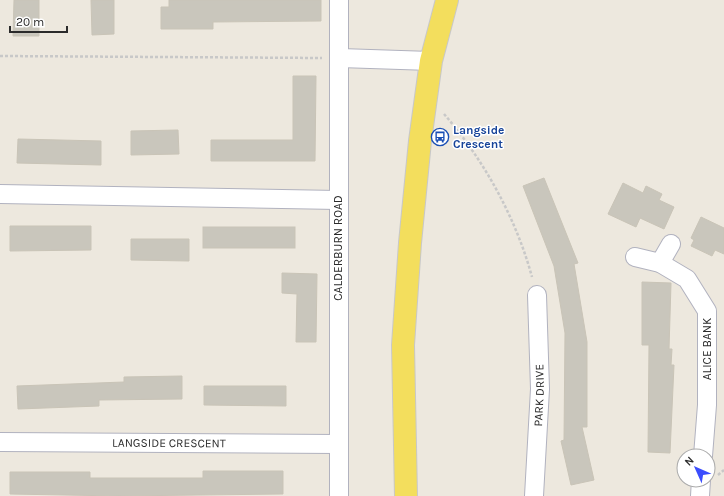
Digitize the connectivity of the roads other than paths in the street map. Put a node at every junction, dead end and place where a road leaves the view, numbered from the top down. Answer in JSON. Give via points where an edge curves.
{"nodes":[{"id":1,"x":339,"y":0,"type":"edge"},
{"id":2,"x":446,"y":0,"type":"edge"},
{"id":3,"x":340,"y":58,"type":"junction"},
{"id":4,"x":431,"y":62,"type":"junction"},
{"id":5,"x":0,"y":194,"type":"edge"},
{"id":6,"x":338,"y":200,"type":"junction"},
{"id":7,"x":671,"y":244,"type":"dead end"},
{"id":8,"x":635,"y":257,"type":"dead end"},
{"id":9,"x":660,"y":264,"type":"junction"},
{"id":10,"x":537,"y":295,"type":"road end"},
{"id":11,"x":0,"y":442,"type":"edge"},
{"id":12,"x":338,"y":444,"type":"junction"},
{"id":13,"x":704,"y":448,"type":"edge"},
{"id":14,"x":339,"y":496,"type":"edge"},
{"id":15,"x":406,"y":496,"type":"edge"},
{"id":16,"x":534,"y":496,"type":"edge"}],
"edges":[{"from":1,"to":3,"type":"street","name":"CALDERBURN ROAD"},
{"from":2,"to":4,"type":"main road"},
{"from":3,"to":4,"type":"street"},
{"from":3,"to":6,"type":"street","name":"CALDERBURN ROAD"},
{"from":4,"to":15,"type":"main road","via":[[420,141],[403,345]]},
{"from":5,"to":6,"type":"street"},
{"from":6,"to":12,"type":"street","name":"CALDERBURN ROAD"},
{"from":7,"to":9,"type":"street"},
{"from":8,"to":9,"type":"street","name":"ALICE BANK"},
{"from":9,"to":13,"type":"street","name":"ALICE BANK","via":[[687,279],[707,311],[707,405]]},
{"from":10,"to":16,"type":"street","name":"PARK DRIVE","via":[[540,389]]},
{"from":11,"to":12,"type":"street","name":"LANGSIDE CRESCENT"},
{"from":12,"to":14,"type":"street","name":"CALDERBURN ROAD"}]}
